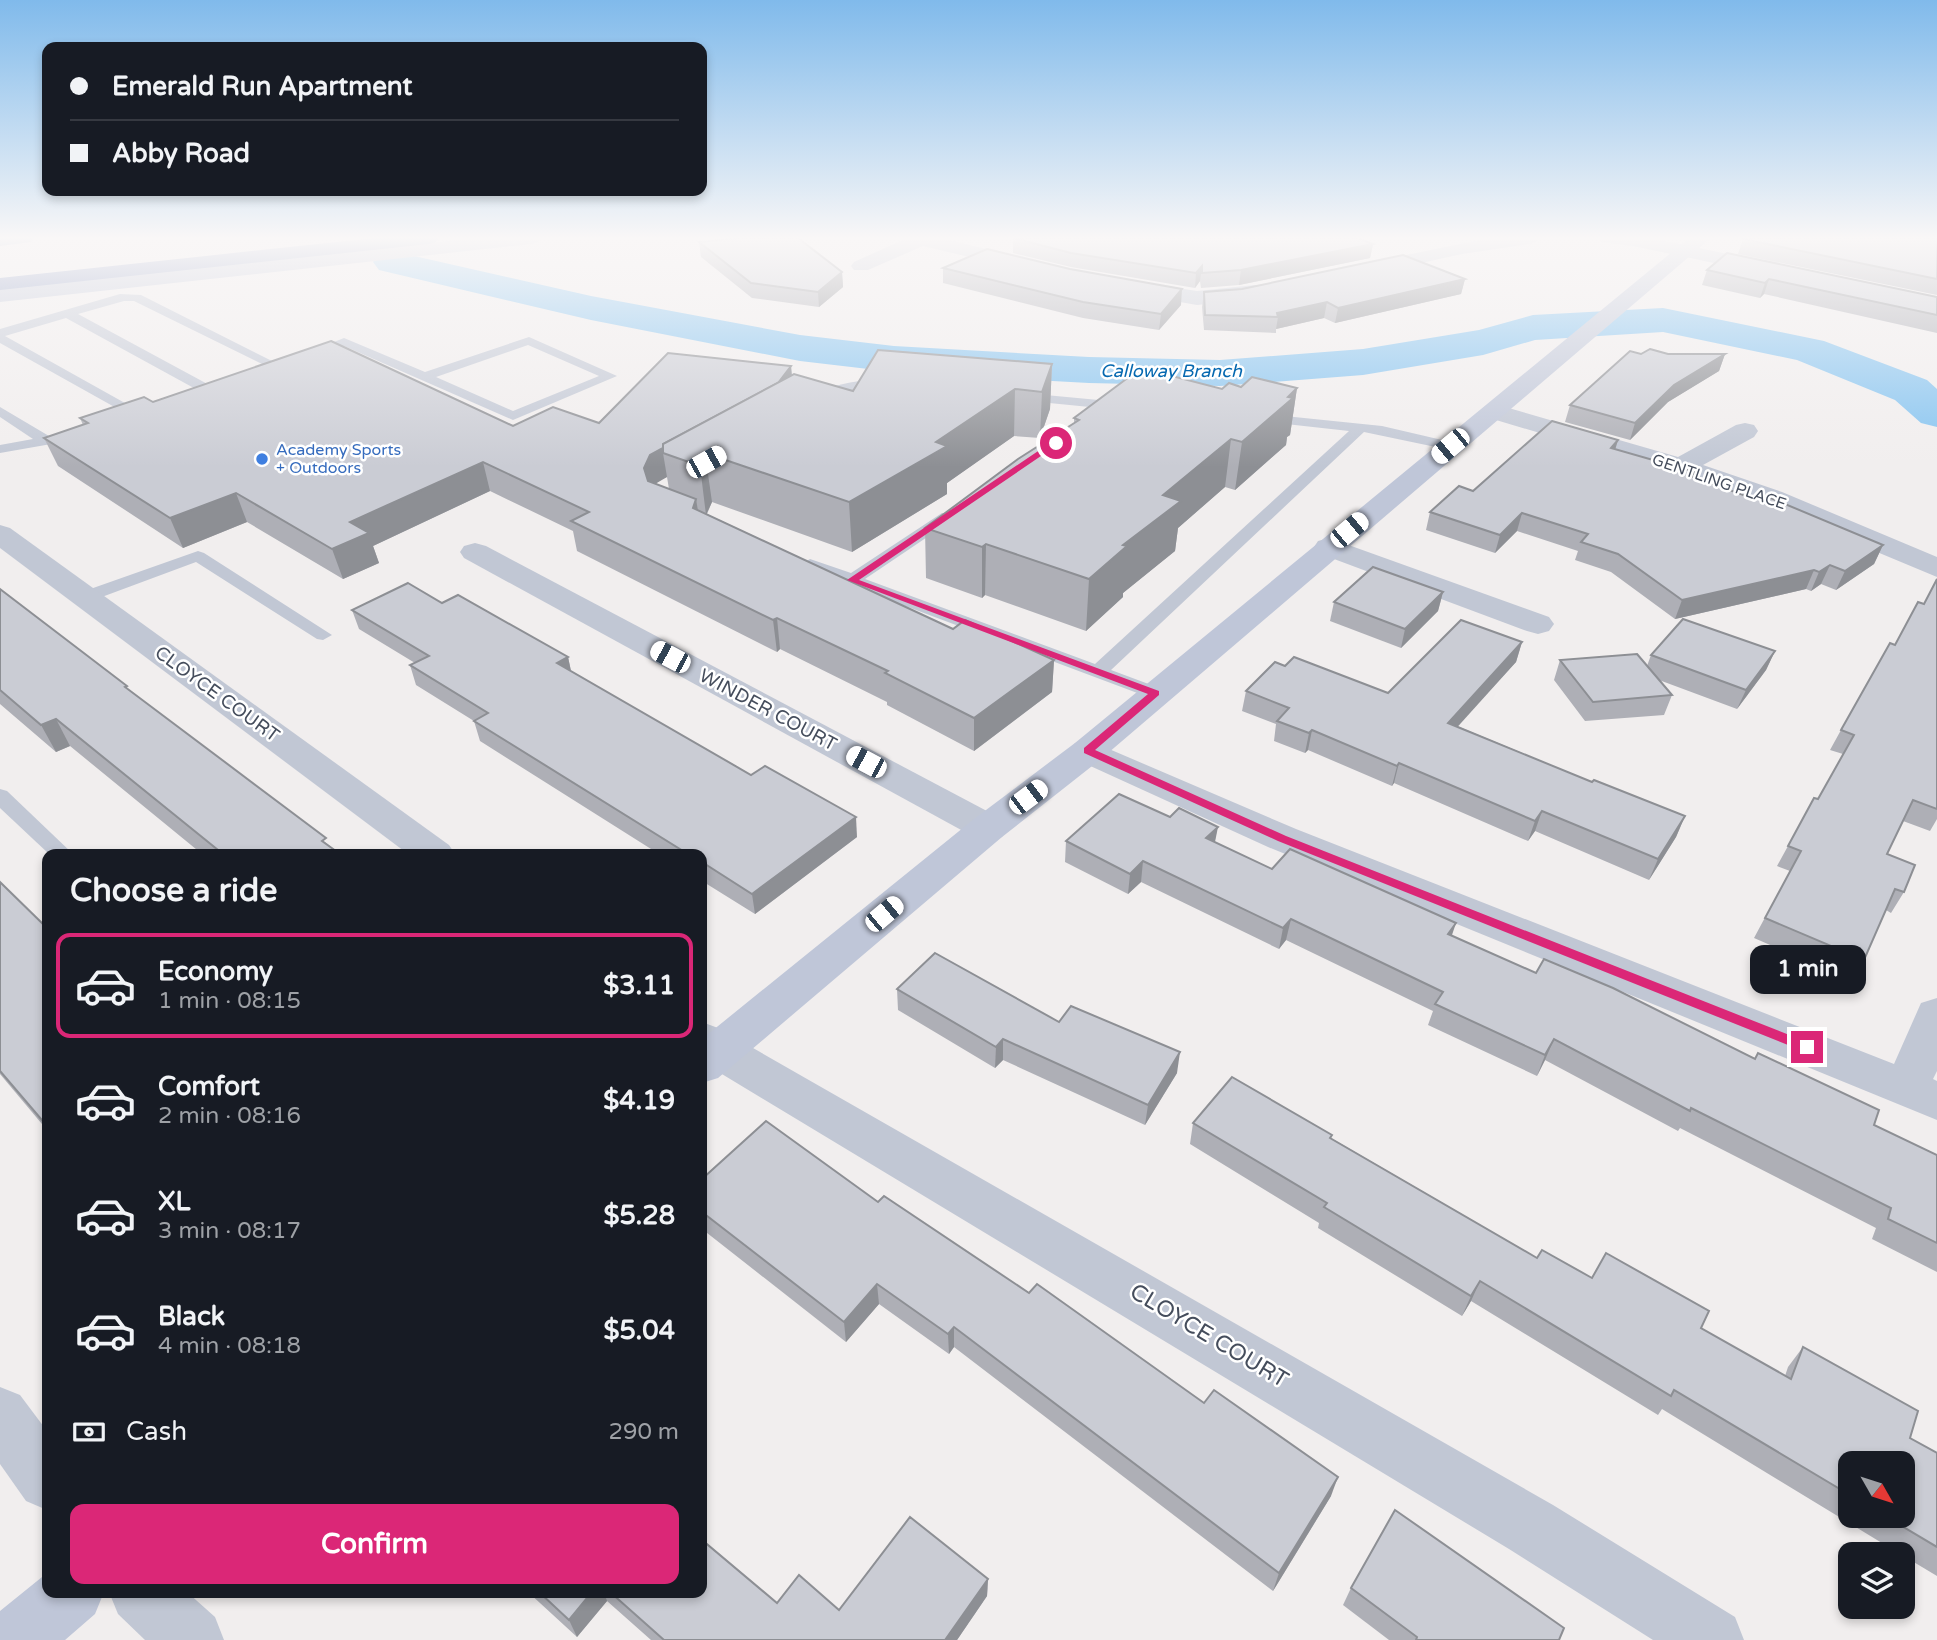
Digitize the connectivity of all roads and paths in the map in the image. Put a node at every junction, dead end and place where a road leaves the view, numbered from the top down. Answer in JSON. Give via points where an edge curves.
{"nodes":[{"id":1,"x":61,"y":315,"type":"edge"},
{"id":2,"x":69,"y":315,"type":"edge"},
{"id":3,"x":171,"y":315,"type":"edge"},
{"id":4,"x":1608,"y":315,"type":"edge"},
{"id":5,"x":0,"y":333,"type":"edge"},
{"id":6,"x":0,"y":338,"type":"edge"},
{"id":7,"x":279,"y":365,"type":"junction"},
{"id":8,"x":424,"y":377,"type":"junction"},
{"id":9,"x":896,"y":385,"type":"edge"},
{"id":10,"x":219,"y":386,"type":"junction"},
{"id":11,"x":1002,"y":395,"type":"edge"},
{"id":12,"x":184,"y":398,"type":"edge"},
{"id":13,"x":1107,"y":405,"type":"junction"},
{"id":14,"x":1135,"y":407,"type":"edge"},
{"id":15,"x":801,"y":409,"type":"edge"},
{"id":16,"x":0,"y":411,"type":"edge"},
{"id":17,"x":1495,"y":412,"type":"junction"},
{"id":18,"x":1244,"y":416,"type":"edge"},
{"id":19,"x":1087,"y":420,"type":"edge"},
{"id":20,"x":112,"y":423,"type":"edge"},
{"id":21,"x":1362,"y":427,"type":"junction"},
{"id":22,"x":88,"y":431,"type":"edge"},
{"id":23,"x":1745,"y":431,"type":"dead end"},
{"id":24,"x":45,"y":440,"type":"junction"},
{"id":25,"x":1450,"y":446,"type":"junction"},
{"id":26,"x":0,"y":449,"type":"edge"},
{"id":27,"x":1681,"y":466,"type":"junction"},
{"id":28,"x":958,"y":510,"type":"edge"},
{"id":29,"x":0,"y":534,"type":"edge"},
{"id":30,"x":1329,"y":547,"type":"junction"},
{"id":31,"x":475,"y":552,"type":"dead end"},
{"id":32,"x":801,"y":561,"type":"edge"},
{"id":33,"x":1937,"y":568,"type":"edge"},
{"id":34,"x":852,"y":580,"type":"junction"},
{"id":35,"x":85,"y":597,"type":"junction"},
{"id":36,"x":1538,"y":624,"type":"dead end"},
{"id":37,"x":323,"y":635,"type":"dead end"},
{"id":38,"x":1098,"y":672,"type":"junction"},
{"id":39,"x":1155,"y":693,"type":"junction"},
{"id":40,"x":1088,"y":751,"type":"junction"},
{"id":41,"x":0,"y":796,"type":"edge"},
{"id":42,"x":988,"y":828,"type":"junction"},
{"id":43,"x":57,"y":849,"type":"edge"},
{"id":44,"x":428,"y":849,"type":"edge"},
{"id":45,"x":1937,"y":1015,"type":"edge"},
{"id":46,"x":707,"y":1052,"type":"edge"},
{"id":47,"x":1922,"y":1094,"type":"edge"},
{"id":48,"x":0,"y":1415,"type":"edge"},
{"id":49,"x":42,"y":1473,"type":"edge"},
{"id":50,"x":66,"y":1598,"type":"edge"},
{"id":51,"x":146,"y":1598,"type":"edge"},
{"id":52,"x":15,"y":1640,"type":"edge"},
{"id":53,"x":192,"y":1640,"type":"edge"},
{"id":54,"x":1712,"y":1640,"type":"edge"}],
"edges":[{"from":1,"to":5,"type":"lane"},
{"from":2,"to":10,"type":"lane"},
{"from":3,"to":7,"type":"lane"},
{"from":4,"to":17,"type":"street"},
{"from":6,"to":20,"type":"lane","via":[[142,413]]},
{"from":7,"to":8,"type":"lane","via":[[344,342]]},
{"from":7,"to":10,"type":"lane"},
{"from":8,"to":8,"type":"lane","via":[[513,416],[610,376],[529,341]]},
{"from":9,"to":15,"type":"lane","via":[[870,382],[834,391]]},
{"from":10,"to":12,"type":"lane"},
{"from":11,"to":13,"type":"lane"},
{"from":13,"to":14,"type":"lane"},
{"from":13,"to":19,"type":"lane"},
{"from":16,"to":24,"type":"lane"},
{"from":17,"to":25,"type":"street"},
{"from":17,"to":27,"type":"street","name":"GENTLING PLACE"},
{"from":18,"to":21,"type":"lane"},
{"from":21,"to":25,"type":"lane"},
{"from":21,"to":38,"type":"lane"},
{"from":22,"to":24,"type":"lane"},
{"from":23,"to":27,"type":"street"},
{"from":24,"to":26,"type":"lane"},
{"from":25,"to":30,"type":"street"},
{"from":27,"to":33,"type":"street","name":"GENTLING PLACE","via":[[1772,498]]},
{"from":28,"to":34,"type":"lane"},
{"from":29,"to":35,"type":"street","name":"CLOYCE COURT"},
{"from":30,"to":36,"type":"street"},
{"from":30,"to":39,"type":"street"},
{"from":31,"to":42,"type":"street","name":"WINDER COURT"},
{"from":32,"to":34,"type":"lane"},
{"from":34,"to":38,"type":"lane"},
{"from":35,"to":37,"type":"lane","via":[[198,556]]},
{"from":35,"to":44,"type":"street","name":"CLOYCE COURT"},
{"from":38,"to":39,"type":"lane"},
{"from":39,"to":40,"type":"street"},
{"from":40,"to":42,"type":"street"},
{"from":40,"to":47,"type":"street","via":[[1282,838]]},
{"from":41,"to":43,"type":"lane"},
{"from":42,"to":46,"type":"street"},
{"from":45,"to":47,"type":"street"},
{"from":46,"to":54,"type":"street","name":"CLOYCE COURT","via":[[1032,1232],[1531,1527]]},
{"from":48,"to":49,"type":"street"},
{"from":50,"to":52,"type":"street"},
{"from":51,"to":53,"type":"street"}]}
